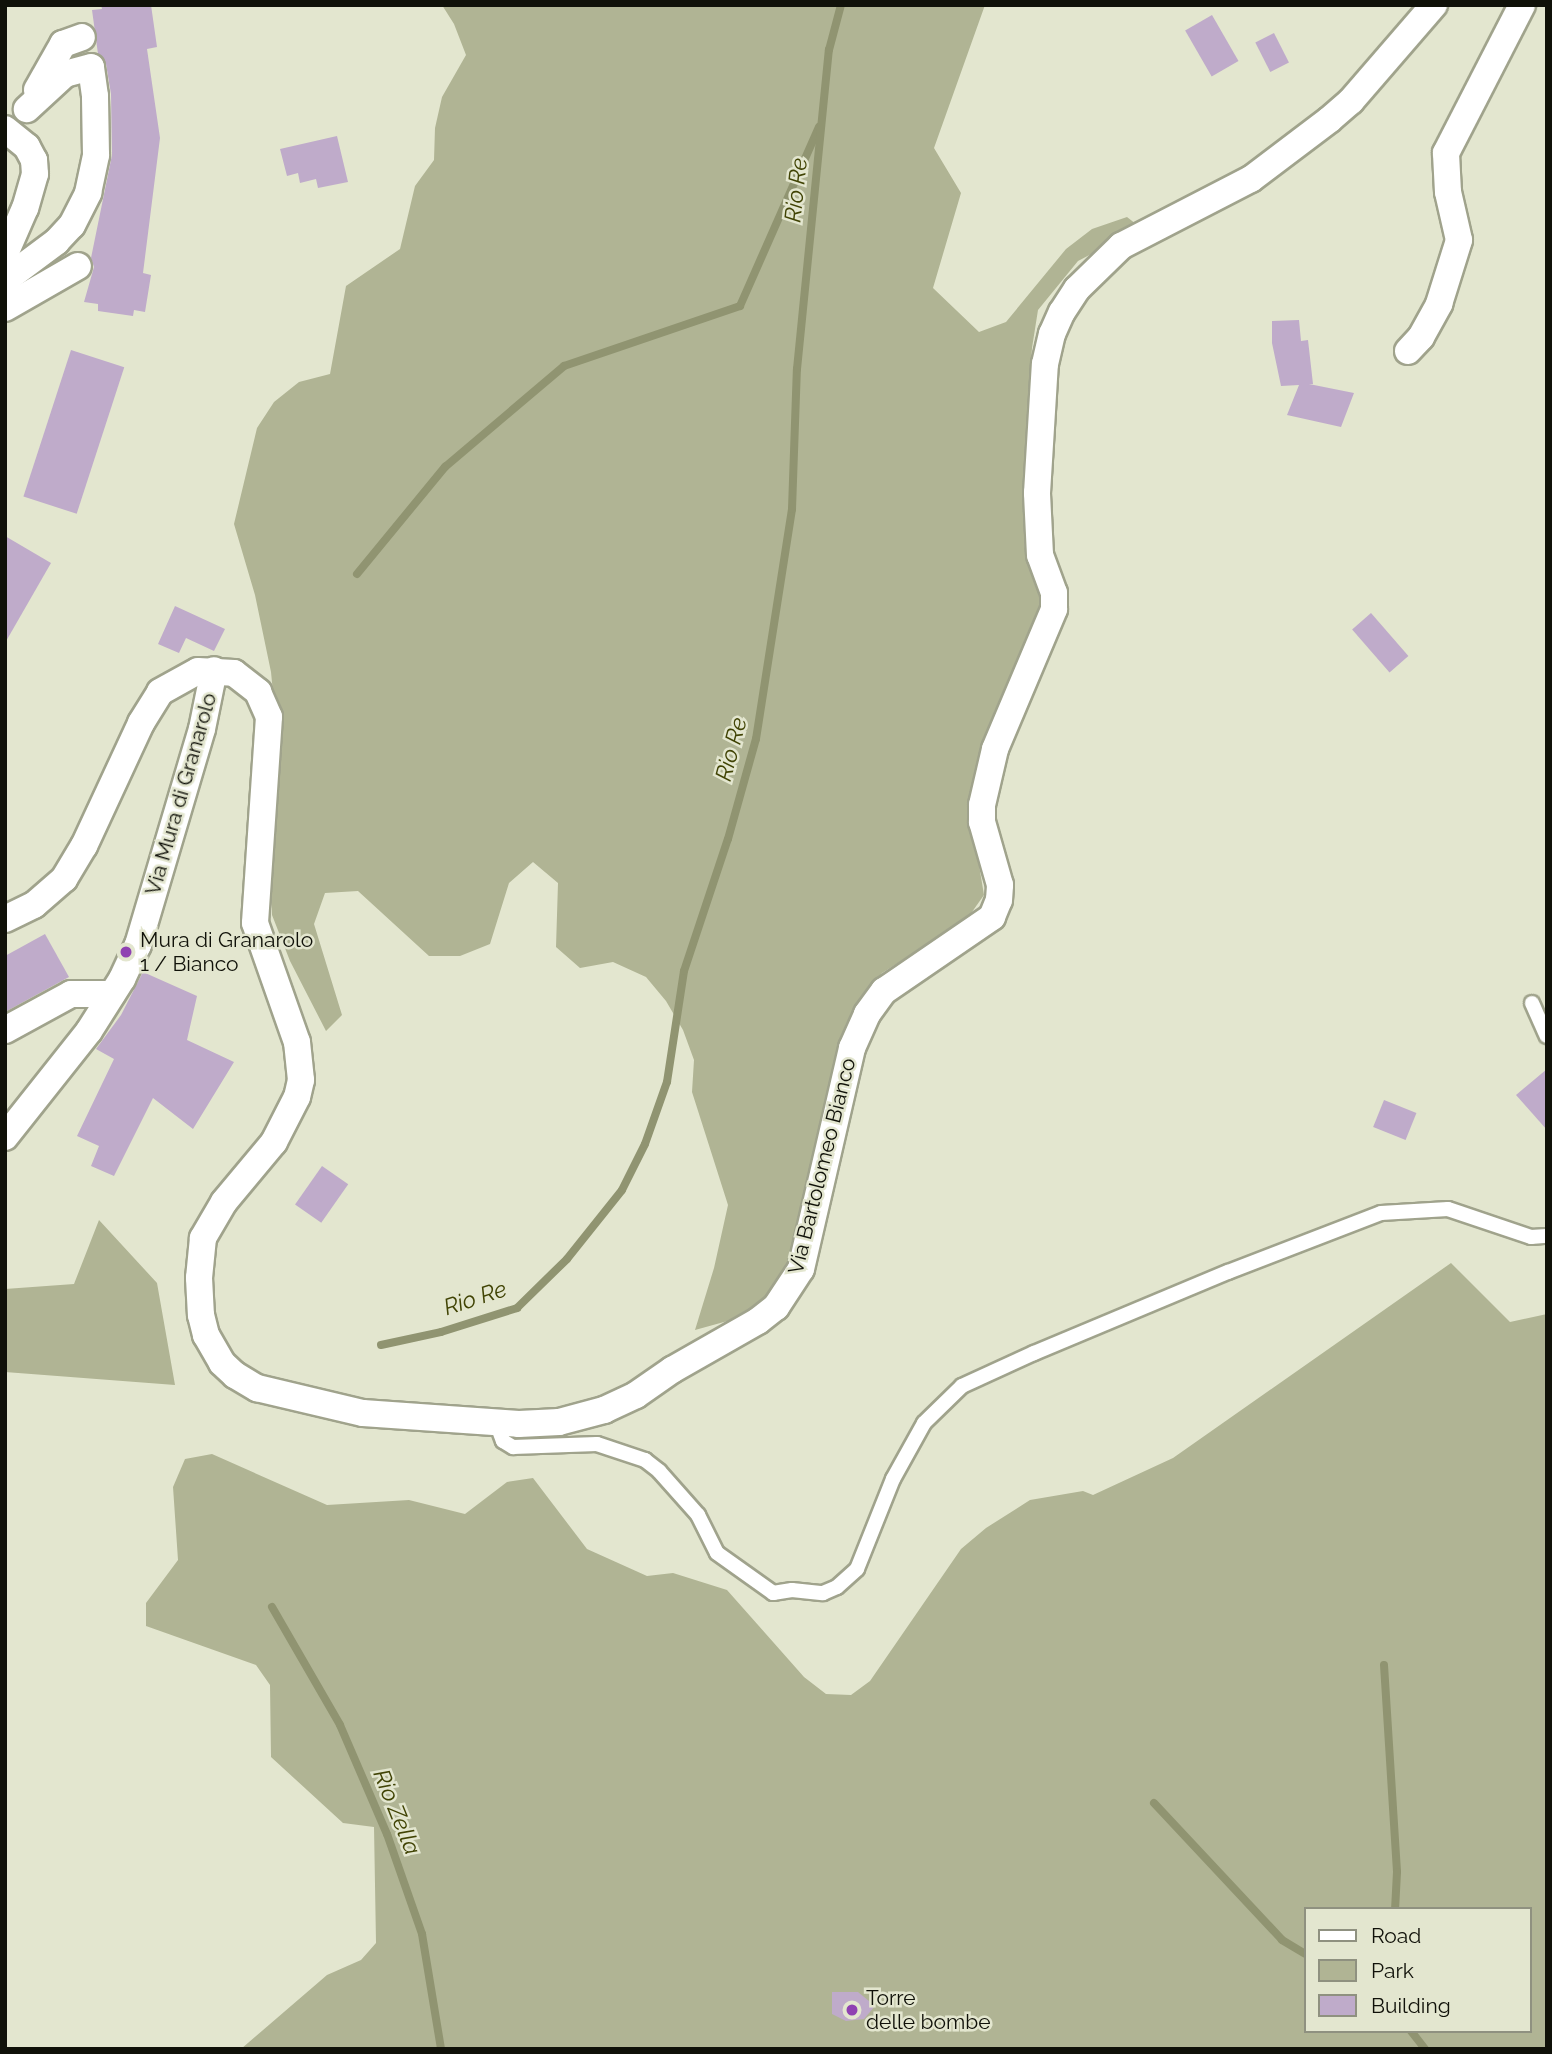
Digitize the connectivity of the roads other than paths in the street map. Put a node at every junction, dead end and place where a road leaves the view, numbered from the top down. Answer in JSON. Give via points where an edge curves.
{"nodes":[{"id":1,"x":1434,"y":5,"type":"edge"},
{"id":2,"x":1522,"y":5,"type":"edge"},
{"id":3,"x":82,"y":37,"type":"dead end"},
{"id":4,"x":27,"y":109,"type":"junction"},
{"id":5,"x":6,"y":129,"type":"edge"},
{"id":6,"x":5,"y":254,"type":"edge"},
{"id":7,"x":78,"y":265,"type":"dead end"},
{"id":8,"x":5,"y":280,"type":"edge"},
{"id":9,"x":5,"y":308,"type":"edge"},
{"id":10,"x":1408,"y":351,"type":"dead end"},
{"id":11,"x":214,"y":670,"type":"junction"},
{"id":12,"x":5,"y":919,"type":"edge"},
{"id":13,"x":112,"y":994,"type":"junction"},
{"id":14,"x":1532,"y":1003,"type":"dead end"},
{"id":15,"x":5,"y":1030,"type":"edge"},
{"id":16,"x":1547,"y":1036,"type":"edge"},
{"id":17,"x":5,"y":1137,"type":"edge"},
{"id":18,"x":1547,"y":1236,"type":"edge"},
{"id":19,"x":496,"y":1422,"type":"junction"}],
"edges":[{"from":1,"to":19,"type":"street","name":"Via Bartolomeo Bianco","via":[[1329,120],[1251,179],[1121,246],[1077,289],[1062,312],[1045,364],[1037,494],[1040,555],[1054,593],[1054,609],[995,749],[982,805],[999,900],[992,917],[884,991],[867,1014],[852,1048],[801,1269],[790,1289],[758,1321],[604,1410],[559,1422]]},
{"from":2,"to":10,"type":"street","via":[[1446,153],[1448,192],[1459,240],[1439,304]]},
{"from":3,"to":4,"type":"street","via":[[63,44]]},
{"from":4,"to":5,"type":"street"},
{"from":4,"to":8,"type":"street","via":[[65,74],[91,67],[96,155],[88,193],[72,225],[56,242]]},
{"from":5,"to":6,"type":"street","via":[[27,147],[35,174]]},
{"from":7,"to":9,"type":"street"},
{"from":11,"to":12,"type":"street","via":[[184,677],[160,692],[64,879],[34,905]]},
{"from":11,"to":13,"type":"street","name":"Via Mura di Granarolo","via":[[202,729],[138,945]]},
{"from":11,"to":19,"type":"street","name":"Via Bartolomeo Bianco","via":[[247,681],[266,703],[269,717],[256,923],[297,1042],[301,1080],[298,1097],[274,1142],[207,1227],[199,1278],[206,1335],[234,1375],[270,1392],[363,1413]]},
{"from":13,"to":15,"type":"street","via":[[71,994]]},
{"from":13,"to":17,"type":"street","name":"Via Mura di Granarolo","via":[[89,1031]]},
{"from":14,"to":16,"type":"lane"},
{"from":18,"to":19,"type":"lane","via":[[1531,1237],[1448,1209],[1381,1213],[1202,1282],[962,1386],[924,1423],[892,1479],[857,1569],[823,1593],[773,1593],[716,1553],[698,1516],[645,1460],[597,1444],[513,1447],[503,1441]]}]}
